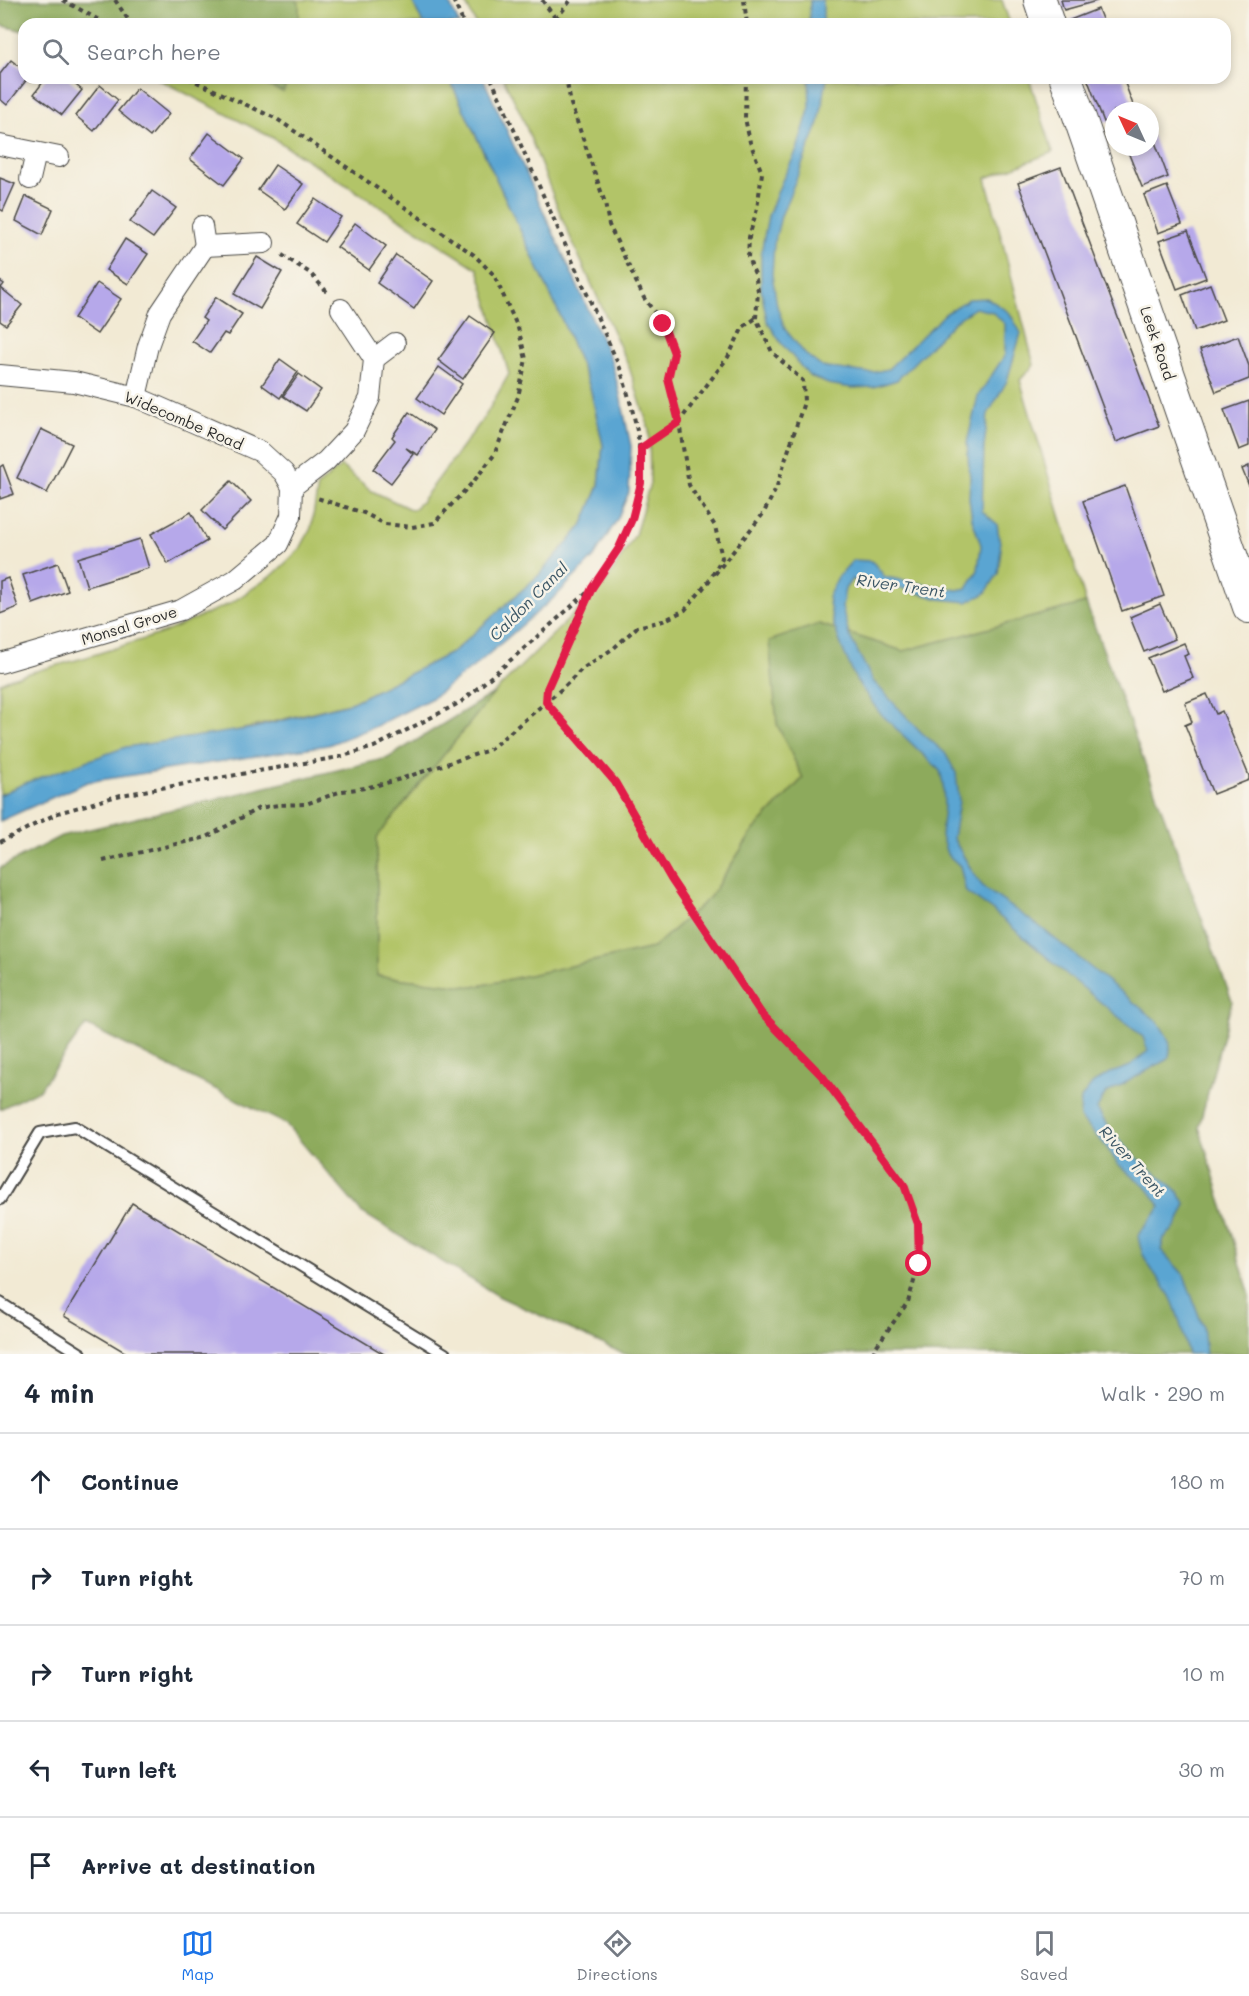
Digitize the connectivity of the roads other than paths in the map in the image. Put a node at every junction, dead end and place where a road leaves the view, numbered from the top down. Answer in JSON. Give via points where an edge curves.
{"nodes":[{"id":1,"x":1040,"y":0,"type":"edge"},
{"id":2,"x":1046,"y":18,"type":"edge"},
{"id":3,"x":1068,"y":84,"type":"edge"},
{"id":4,"x":0,"y":145,"type":"edge"},
{"id":5,"x":36,"y":153,"type":"junction"},
{"id":6,"x":59,"y":157,"type":"dead end"},
{"id":7,"x":30,"y":179,"type":"dead end"},
{"id":8,"x":264,"y":243,"type":"road end"},
{"id":9,"x":341,"y":309,"type":"road end"},
{"id":10,"x":395,"y":343,"type":"dead end"},
{"id":11,"x":374,"y":359,"type":"junction"},
{"id":12,"x":0,"y":375,"type":"edge"},
{"id":13,"x":136,"y":397,"type":"junction"},
{"id":14,"x":292,"y":490,"type":"junction"},
{"id":15,"x":1249,"y":607,"type":"edge"},
{"id":16,"x":0,"y":663,"type":"edge"},
{"id":17,"x":0,"y":1199,"type":"edge"},
{"id":18,"x":0,"y":1303,"type":"edge"},
{"id":19,"x":81,"y":1354,"type":"edge"},
{"id":20,"x":445,"y":1354,"type":"edge"}],
"edges":[{"from":1,"to":2,"type":"main road"},
{"from":3,"to":15,"type":"main road","name":"Leek Road"},
{"from":4,"to":5,"type":"street"},
{"from":5,"to":6,"type":"street"},
{"from":5,"to":7,"type":"street"},
{"from":8,"to":13,"type":"street","via":[[203,236],[160,313]]},
{"from":9,"to":11,"type":"street"},
{"from":10,"to":11,"type":"street"},
{"from":11,"to":14,"type":"street","via":[[370,398],[354,431]]},
{"from":12,"to":13,"type":"street","name":"Widecombe Road","via":[[74,382]]},
{"from":13,"to":14,"type":"street","name":"Widecombe Road","via":[[261,452],[284,474]]},
{"from":14,"to":16,"type":"street","name":"Monsal Grove","via":[[291,516],[278,544],[235,580],[181,610]]},
{"from":17,"to":20,"type":"lane","via":[[40,1133],[75,1127]]},
{"from":18,"to":19,"type":"lane"}]}
